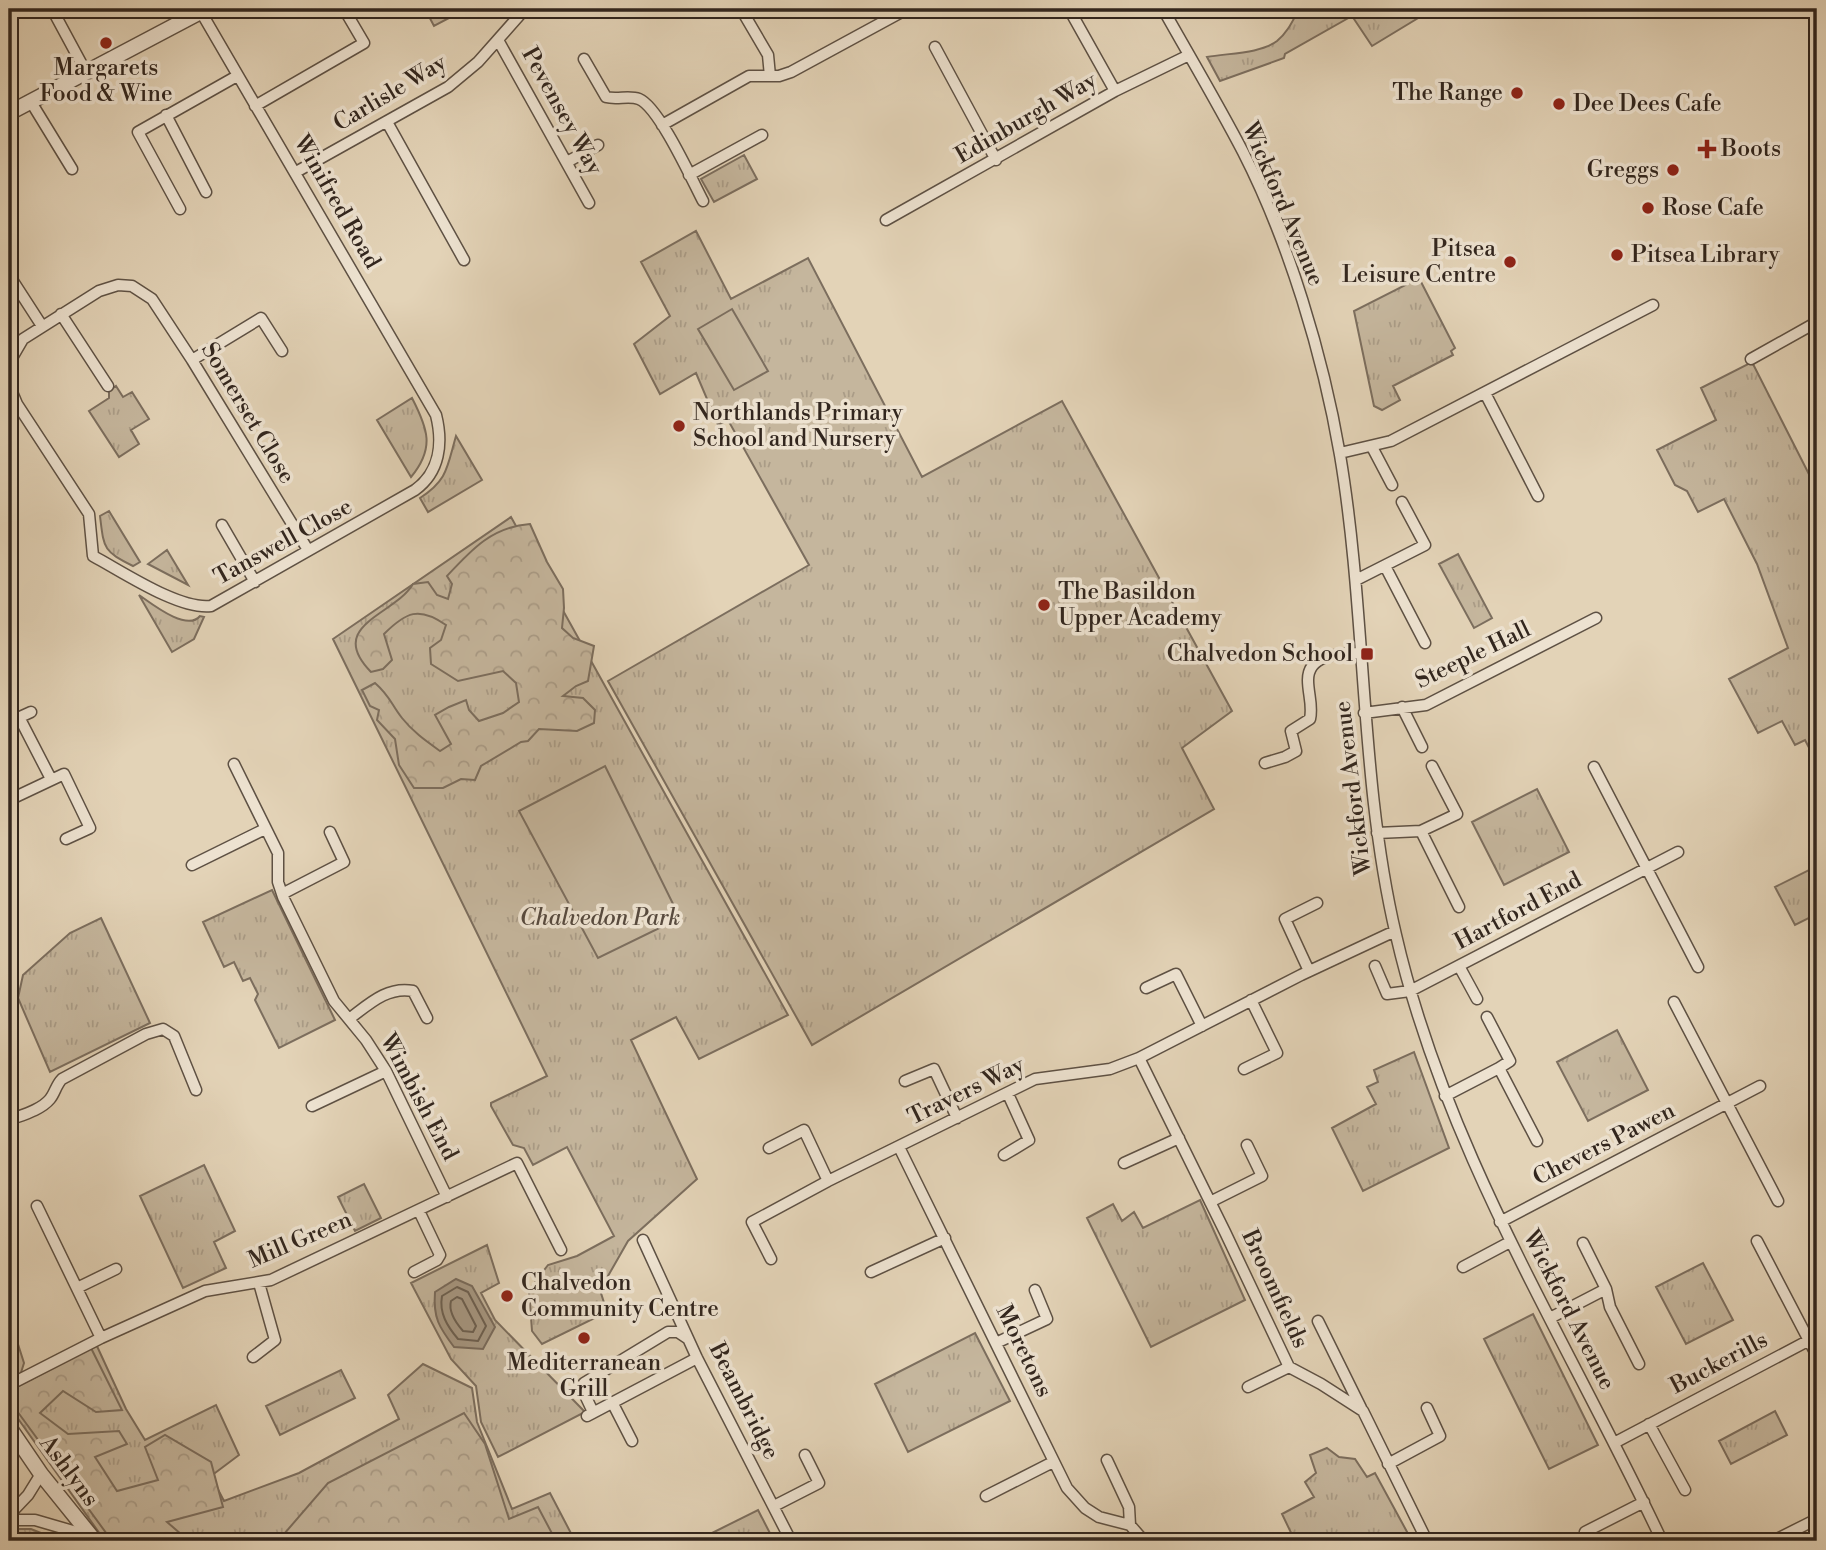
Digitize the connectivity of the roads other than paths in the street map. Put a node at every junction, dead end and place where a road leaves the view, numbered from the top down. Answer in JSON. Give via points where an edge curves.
{"nodes":[{"id":1,"x":52,"y":9,"type":"edge"},
{"id":2,"x":344,"y":9,"type":"edge"},
{"id":3,"x":524,"y":9,"type":"edge"},
{"id":4,"x":741,"y":9,"type":"edge"},
{"id":5,"x":907,"y":9,"type":"edge"},
{"id":6,"x":1069,"y":9,"type":"edge"},
{"id":7,"x":1165,"y":9,"type":"edge"},
{"id":8,"x":203,"y":10,"type":"edge"},
{"id":9,"x":498,"y":40,"type":"junction"},
{"id":10,"x":935,"y":47,"type":"dead end"},
{"id":11,"x":1189,"y":55,"type":"junction"},
{"id":12,"x":584,"y":59,"type":"dead end"},
{"id":13,"x":86,"y":72,"type":"junction"},
{"id":14,"x":237,"y":75,"type":"junction"},
{"id":15,"x":770,"y":76,"type":"junction"},
{"id":16,"x":1115,"y":91,"type":"junction"},
{"id":17,"x":31,"y":102,"type":"junction"},
{"id":18,"x":255,"y":106,"type":"junction"},
{"id":19,"x":9,"y":113,"type":"edge"},
{"id":20,"x":166,"y":115,"type":"junction"},
{"id":21,"x":387,"y":122,"type":"junction"},
{"id":22,"x":662,"y":125,"type":"junction"},
{"id":23,"x":762,"y":135,"type":"dead end"},
{"id":24,"x":598,"y":145,"type":"dead end"},
{"id":25,"x":996,"y":160,"type":"junction"},
{"id":26,"x":567,"y":162,"type":"junction"},
{"id":27,"x":72,"y":169,"type":"dead end"},
{"id":28,"x":296,"y":172,"type":"junction"},
{"id":29,"x":689,"y":175,"type":"junction"},
{"id":30,"x":206,"y":192,"type":"dead end"},
{"id":31,"x":703,"y":201,"type":"dead end"},
{"id":32,"x":589,"y":203,"type":"dead end"},
{"id":33,"x":180,"y":209,"type":"dead end"},
{"id":34,"x":886,"y":220,"type":"dead end"},
{"id":35,"x":464,"y":260,"type":"dead end"},
{"id":36,"x":9,"y":275,"type":"edge"},
{"id":37,"x":1653,"y":305,"type":"dead end"},
{"id":38,"x":61,"y":314,"type":"junction"},
{"id":39,"x":1817,"y":322,"type":"edge"},
{"id":40,"x":42,"y":326,"type":"junction"},
{"id":41,"x":282,"y":351,"type":"dead end"},
{"id":42,"x":1751,"y":359,"type":"dead end"},
{"id":43,"x":192,"y":360,"type":"junction"},
{"id":44,"x":9,"y":363,"type":"edge"},
{"id":45,"x":9,"y":385,"type":"edge"},
{"id":46,"x":108,"y":386,"type":"dead end"},
{"id":47,"x":1485,"y":393,"type":"junction"},
{"id":48,"x":436,"y":415,"type":"joint"},
{"id":49,"x":1372,"y":447,"type":"junction"},
{"id":50,"x":1340,"y":453,"type":"junction"},
{"id":51,"x":1392,"y":485,"type":"dead end"},
{"id":52,"x":1538,"y":496,"type":"dead end"},
{"id":53,"x":1402,"y":502,"type":"dead end"},
{"id":54,"x":222,"y":525,"type":"dead end"},
{"id":55,"x":307,"y":550,"type":"junction"},
{"id":56,"x":1385,"y":566,"type":"junction"},
{"id":57,"x":1356,"y":580,"type":"junction"},
{"id":58,"x":255,"y":582,"type":"junction"},
{"id":59,"x":1596,"y":618,"type":"dead end"},
{"id":60,"x":1425,"y":643,"type":"dead end"},
{"id":61,"x":1360,"y":653,"type":"junction"},
{"id":62,"x":1402,"y":708,"type":"junction"},
{"id":63,"x":31,"y":712,"type":"dead end"},
{"id":64,"x":1364,"y":713,"type":"junction"},
{"id":65,"x":14,"y":719,"type":"edge"},
{"id":66,"x":1422,"y":747,"type":"dead end"},
{"id":67,"x":1265,"y":763,"type":"dead end"},
{"id":68,"x":234,"y":764,"type":"dead end"},
{"id":69,"x":1432,"y":766,"type":"dead end"},
{"id":70,"x":1594,"y":767,"type":"dead end"},
{"id":71,"x":51,"y":779,"type":"junction"},
{"id":72,"x":9,"y":800,"type":"edge"},
{"id":73,"x":265,"y":830,"type":"junction"},
{"id":74,"x":1421,"y":831,"type":"junction"},
{"id":75,"x":330,"y":832,"type":"dead end"},
{"id":76,"x":1377,"y":833,"type":"junction"},
{"id":77,"x":66,"y":839,"type":"dead end"},
{"id":78,"x":1678,"y":852,"type":"dead end"},
{"id":79,"x":192,"y":865,"type":"dead end"},
{"id":80,"x":1645,"y":869,"type":"junction"},
{"id":81,"x":282,"y":894,"type":"junction"},
{"id":82,"x":1317,"y":903,"type":"dead end"},
{"id":83,"x":1459,"y":907,"type":"dead end"},
{"id":84,"x":1395,"y":931,"type":"junction"},
{"id":85,"x":1375,"y":965,"type":"dead end"},
{"id":86,"x":1459,"y":966,"type":"junction"},
{"id":87,"x":1698,"y":967,"type":"dead end"},
{"id":88,"x":1309,"y":971,"type":"junction"},
{"id":89,"x":1146,"y":988,"type":"dead end"},
{"id":90,"x":1410,"y":991,"type":"junction"},
{"id":91,"x":1477,"y":999,"type":"dead end"},
{"id":92,"x":1251,"y":1000,"type":"junction"},
{"id":93,"x":1674,"y":1002,"type":"dead end"},
{"id":94,"x":1487,"y":1017,"type":"dead end"},
{"id":95,"x":428,"y":1018,"type":"dead end"},
{"id":96,"x":349,"y":1020,"type":"junction"},
{"id":97,"x":1202,"y":1026,"type":"junction"},
{"id":98,"x":1139,"y":1058,"type":"junction"},
{"id":99,"x":1499,"y":1068,"type":"junction"},
{"id":100,"x":1244,"y":1069,"type":"dead end"},
{"id":101,"x":386,"y":1071,"type":"junction"},
{"id":102,"x":905,"y":1081,"type":"dead end"},
{"id":103,"x":1760,"y":1086,"type":"dead end"},
{"id":104,"x":196,"y":1090,"type":"dead end"},
{"id":105,"x":1008,"y":1094,"type":"junction"},
{"id":106,"x":1445,"y":1096,"type":"junction"},
{"id":107,"x":1727,"y":1104,"type":"junction"},
{"id":108,"x":312,"y":1106,"type":"dead end"},
{"id":109,"x":957,"y":1118,"type":"junction"},
{"id":110,"x":9,"y":1120,"type":"edge"},
{"id":111,"x":1179,"y":1138,"type":"junction"},
{"id":112,"x":1537,"y":1142,"type":"dead end"},
{"id":113,"x":1247,"y":1144,"type":"dead end"},
{"id":114,"x":899,"y":1147,"type":"junction"},
{"id":115,"x":768,"y":1148,"type":"dead end"},
{"id":116,"x":1004,"y":1155,"type":"dead end"},
{"id":117,"x":1124,"y":1163,"type":"dead end"},
{"id":118,"x":828,"y":1181,"type":"junction"},
{"id":119,"x":447,"y":1197,"type":"junction"},
{"id":120,"x":1778,"y":1201,"type":"dead end"},
{"id":121,"x":1210,"y":1202,"type":"junction"},
{"id":122,"x":37,"y":1206,"type":"dead end"},
{"id":123,"x":419,"y":1211,"type":"junction"},
{"id":124,"x":1500,"y":1222,"type":"junction"},
{"id":125,"x":945,"y":1238,"type":"junction"},
{"id":126,"x":643,"y":1240,"type":"dead end"},
{"id":127,"x":1757,"y":1241,"type":"dead end"},
{"id":128,"x":1510,"y":1242,"type":"junction"},
{"id":129,"x":1583,"y":1242,"type":"dead end"},
{"id":130,"x":561,"y":1250,"type":"dead end"},
{"id":131,"x":771,"y":1259,"type":"dead end"},
{"id":132,"x":1463,"y":1267,"type":"dead end"},
{"id":133,"x":117,"y":1269,"type":"dead end"},
{"id":134,"x":414,"y":1272,"type":"dead end"},
{"id":135,"x":872,"y":1272,"type":"dead end"},
{"id":136,"x":258,"y":1283,"type":"junction"},
{"id":137,"x":77,"y":1288,"type":"junction"},
{"id":138,"x":1606,"y":1289,"type":"junction"},
{"id":139,"x":1035,"y":1290,"type":"dead end"},
{"id":140,"x":1550,"y":1318,"type":"junction"},
{"id":141,"x":1318,"y":1321,"type":"dead end"},
{"id":142,"x":101,"y":1338,"type":"junction"},
{"id":143,"x":688,"y":1338,"type":"junction"},
{"id":144,"x":1813,"y":1338,"type":"edge"},
{"id":145,"x":996,"y":1343,"type":"junction"},
{"id":146,"x":1817,"y":1356,"type":"edge"},
{"id":147,"x":253,"y":1357,"type":"dead end"},
{"id":148,"x":697,"y":1358,"type":"junction"},
{"id":149,"x":1639,"y":1364,"type":"dead end"},
{"id":150,"x":1289,"y":1367,"type":"junction"},
{"id":151,"x":9,"y":1385,"type":"edge"},
{"id":152,"x":1248,"y":1387,"type":"dead end"},
{"id":153,"x":612,"y":1402,"type":"junction"},
{"id":154,"x":1427,"y":1408,"type":"dead end"},
{"id":155,"x":1363,"y":1411,"type":"junction"},
{"id":156,"x":1649,"y":1424,"type":"junction"},
{"id":157,"x":9,"y":1427,"type":"edge"},
{"id":158,"x":632,"y":1441,"type":"dead end"},
{"id":159,"x":1614,"y":1443,"type":"junction"},
{"id":160,"x":805,"y":1455,"type":"dead end"},
{"id":161,"x":1107,"y":1460,"type":"dead end"},
{"id":162,"x":1053,"y":1462,"type":"junction"},
{"id":163,"x":1388,"y":1464,"type":"junction"},
{"id":164,"x":41,"y":1474,"type":"junction"},
{"id":165,"x":1685,"y":1490,"type":"dead end"},
{"id":166,"x":986,"y":1496,"type":"dead end"},
{"id":167,"x":1644,"y":1502,"type":"junction"},
{"id":168,"x":774,"y":1506,"type":"junction"},
{"id":169,"x":9,"y":1518,"type":"edge"},
{"id":170,"x":1817,"y":1518,"type":"edge"},
{"id":171,"x":1130,"y":1525,"type":"junction"},
{"id":172,"x":1585,"y":1532,"type":"dead end"},
{"id":173,"x":92,"y":1539,"type":"edge"},
{"id":174,"x":791,"y":1541,"type":"edge"},
{"id":175,"x":1143,"y":1541,"type":"edge"},
{"id":176,"x":1427,"y":1541,"type":"edge"},
{"id":177,"x":1662,"y":1541,"type":"edge"},
{"id":178,"x":1773,"y":1541,"type":"edge"}],
"edges":[{"from":1,"to":13,"type":"street"},
{"from":2,"to":18,"type":"street","via":[[363,43]]},
{"from":3,"to":9,"type":"street","name":"Carlisle Way"},
{"from":4,"to":15,"type":"street","via":[[768,55]]},
{"from":5,"to":15,"type":"street","via":[[791,72]]},
{"from":6,"to":16,"type":"street"},
{"from":7,"to":11,"type":"street","name":"Wickford Avenue"},
{"from":8,"to":13,"type":"street"},
{"from":8,"to":14,"type":"street","name":"Winifred Road"},
{"from":9,"to":21,"type":"street","name":"Carlisle Way","via":[[456,82]]},
{"from":9,"to":26,"type":"street","name":"Pevensey Way"},
{"from":10,"to":25,"type":"street"},
{"from":11,"to":16,"type":"street","name":"Edinburgh Way"},
{"from":11,"to":50,"type":"street","name":"Wickford Avenue","via":[[1244,154],[1277,229],[1304,307]]},
{"from":12,"to":22,"type":"street","via":[[606,97],[639,99]]},
{"from":13,"to":17,"type":"street"},
{"from":14,"to":18,"type":"street","name":"Winifred Road"},
{"from":14,"to":20,"type":"street"},
{"from":15,"to":22,"type":"street","via":[[749,76]]},
{"from":16,"to":25,"type":"street","name":"Edinburgh Way"},
{"from":17,"to":19,"type":"street"},
{"from":17,"to":27,"type":"street"},
{"from":18,"to":28,"type":"street","name":"Winifred Road"},
{"from":20,"to":30,"type":"street"},
{"from":20,"to":33,"type":"street","via":[[138,132]]},
{"from":21,"to":28,"type":"street","name":"Carlisle Way"},
{"from":21,"to":35,"type":"street"},
{"from":22,"to":29,"type":"street"},
{"from":23,"to":29,"type":"street"},
{"from":24,"to":26,"type":"street"},
{"from":25,"to":34,"type":"street","name":"Edinburgh Way"},
{"from":26,"to":32,"type":"street","name":"Pevensey Way"},
{"from":28,"to":48,"type":"street","name":"Winifred Road"},
{"from":29,"to":31,"type":"street"},
{"from":36,"to":40,"type":"street"},
{"from":37,"to":47,"type":"street"},
{"from":38,"to":40,"type":"street"},
{"from":38,"to":43,"type":"street","name":"Somerset Close","via":[[99,291],[132,286],[152,299]]},
{"from":38,"to":46,"type":"street"},
{"from":39,"to":42,"type":"street"},
{"from":40,"to":44,"type":"street","via":[[23,339]]},
{"from":41,"to":43,"type":"street","via":[[261,318]]},
{"from":43,"to":55,"type":"street","name":"Somerset Close"},
{"from":45,"to":58,"type":"street","name":"Tanswell Close","via":[[89,513],[93,556],[172,598],[202,607]]},
{"from":47,"to":49,"type":"street"},
{"from":47,"to":52,"type":"street"},
{"from":48,"to":55,"type":"street","name":"Tanswell Close","via":[[439,451],[423,484]]},
{"from":49,"to":50,"type":"street"},
{"from":49,"to":51,"type":"street"},
{"from":50,"to":57,"type":"street","name":"Wickford Avenue"},
{"from":53,"to":56,"type":"street","via":[[1425,545]]},
{"from":54,"to":58,"type":"street"},
{"from":55,"to":58,"type":"street","name":"Tanswell Close"},
{"from":56,"to":57,"type":"street"},
{"from":56,"to":60,"type":"street"},
{"from":57,"to":61,"type":"street","name":"Wickford Avenue"},
{"from":59,"to":62,"type":"street","name":"Steeple Hall","via":[[1426,705]]},
{"from":61,"to":64,"type":"street","name":"Wickford Avenue"},
{"from":61,"to":67,"type":"street","via":[[1331,654],[1312,666],[1308,678],[1310,719],[1291,731],[1296,751]]},
{"from":62,"to":64,"type":"street","name":"Steeple Hall"},
{"from":62,"to":66,"type":"street"},
{"from":63,"to":65,"type":"street"},
{"from":64,"to":76,"type":"street","name":"Wickford Avenue"},
{"from":65,"to":71,"type":"street"},
{"from":68,"to":73,"type":"street","name":"Wimbish End"},
{"from":69,"to":74,"type":"street","via":[[1457,814]]},
{"from":70,"to":80,"type":"street"},
{"from":71,"to":72,"type":"street"},
{"from":71,"to":77,"type":"street","via":[[64,774],[90,828]]},
{"from":73,"to":79,"type":"street"},
{"from":73,"to":81,"type":"street","name":"Wimbish End","via":[[279,856]]},
{"from":74,"to":76,"type":"street"},
{"from":74,"to":83,"type":"street"},
{"from":75,"to":81,"type":"street","via":[[344,862]]},
{"from":76,"to":84,"type":"street","name":"Wickford Avenue"},
{"from":78,"to":80,"type":"street","name":"Hartford End"},
{"from":80,"to":86,"type":"street","name":"Hartford End"},
{"from":80,"to":87,"type":"street"},
{"from":81,"to":96,"type":"street","name":"Wimbish End","via":[[334,1001]]},
{"from":82,"to":88,"type":"street","via":[[1285,919]]},
{"from":84,"to":88,"type":"street","name":"Travers Way"},
{"from":84,"to":90,"type":"street","name":"Wickford Avenue"},
{"from":85,"to":90,"type":"street","via":[[1387,994]]},
{"from":86,"to":90,"type":"street","name":"Hartford End"},
{"from":86,"to":91,"type":"street"},
{"from":88,"to":92,"type":"street","name":"Travers Way"},
{"from":89,"to":97,"type":"street","via":[[1176,974]]},
{"from":90,"to":106,"type":"street","name":"Wickford Avenue"},
{"from":92,"to":97,"type":"street","name":"Travers Way"},
{"from":92,"to":100,"type":"street","via":[[1277,1053]]},
{"from":93,"to":107,"type":"street"},
{"from":94,"to":99,"type":"street","via":[[1510,1061]]},
{"from":95,"to":96,"type":"street","name":"Wimbish End","via":[[413,991],[402,989],[384,994]]},
{"from":96,"to":101,"type":"street","name":"Wimbish End"},
{"from":97,"to":98,"type":"street","name":"Travers Way"},
{"from":98,"to":105,"type":"street","name":"Travers Way","via":[[1110,1069],[1035,1079]]},
{"from":98,"to":111,"type":"street","name":"Broomfields"},
{"from":99,"to":106,"type":"street"},
{"from":99,"to":112,"type":"street"},
{"from":101,"to":108,"type":"street"},
{"from":101,"to":119,"type":"street","name":"Wimbish End"},
{"from":102,"to":109,"type":"street","via":[[934,1069]]},
{"from":103,"to":107,"type":"street","name":"Chevers Pawen"},
{"from":104,"to":110,"type":"street","via":[[174,1036],[163,1029],[62,1079],[39,1108]]},
{"from":105,"to":109,"type":"street","name":"Travers Way"},
{"from":105,"to":116,"type":"street","via":[[1029,1140]]},
{"from":106,"to":124,"type":"street","name":"Wickford Avenue"},
{"from":107,"to":120,"type":"street"},
{"from":107,"to":124,"type":"street","name":"Chevers Pawen"},
{"from":109,"to":114,"type":"street","name":"Travers Way"},
{"from":111,"to":117,"type":"street"},
{"from":111,"to":121,"type":"street","name":"Broomfields"},
{"from":113,"to":121,"type":"street","via":[[1262,1176]]},
{"from":114,"to":118,"type":"street","name":"Travers Way"},
{"from":114,"to":125,"type":"street","name":"Moretons"},
{"from":115,"to":118,"type":"street","via":[[804,1130]]},
{"from":118,"to":131,"type":"street","name":"Travers Way","via":[[752,1222]]},
{"from":119,"to":123,"type":"street","name":"Mill Green"},
{"from":119,"to":130,"type":"street","name":"Mill Green","via":[[517,1163]]},
{"from":121,"to":150,"type":"street","name":"Broomfields"},
{"from":122,"to":137,"type":"street"},
{"from":123,"to":134,"type":"street","via":[[440,1255]]},
{"from":123,"to":136,"type":"street","name":"Mill Green"},
{"from":124,"to":128,"type":"street","name":"Wickford Avenue"},
{"from":125,"to":135,"type":"street"},
{"from":125,"to":145,"type":"street","name":"Moretons"},
{"from":126,"to":143,"type":"street","name":"Beambridge"},
{"from":127,"to":144,"type":"street"},
{"from":128,"to":132,"type":"street"},
{"from":128,"to":140,"type":"street","name":"Wickford Avenue"},
{"from":129,"to":138,"type":"street"},
{"from":133,"to":137,"type":"street"},
{"from":136,"to":142,"type":"street","name":"Mill Green","via":[[205,1291]]},
{"from":136,"to":147,"type":"street","via":[[275,1340]]},
{"from":137,"to":142,"type":"street"},
{"from":138,"to":140,"type":"street"},
{"from":138,"to":149,"type":"street","via":[[1610,1307]]},
{"from":139,"to":145,"type":"street","via":[[1047,1319]]},
{"from":140,"to":159,"type":"street","name":"Wickford Avenue"},
{"from":141,"to":155,"type":"street"},
{"from":142,"to":151,"type":"street","name":"Mill Green"},
{"from":143,"to":148,"type":"street","name":"Beambridge"},
{"from":143,"to":153,"type":"street","via":[[668,1332],[588,1381],[583,1389],[590,1414]]},
{"from":144,"to":146,"type":"street"},
{"from":144,"to":156,"type":"street","name":"Buckerills"},
{"from":145,"to":162,"type":"street","name":"Moretons"},
{"from":148,"to":153,"type":"street"},
{"from":148,"to":168,"type":"street","name":"Beambridge"},
{"from":150,"to":152,"type":"street"},
{"from":150,"to":155,"type":"street","name":"Broomfields"},
{"from":153,"to":158,"type":"street"},
{"from":154,"to":163,"type":"street","via":[[1440,1436]]},
{"from":155,"to":163,"type":"street"},
{"from":156,"to":159,"type":"street","name":"Buckerills"},
{"from":156,"to":165,"type":"street"},
{"from":157,"to":164,"type":"street","name":"Ashlyns"},
{"from":159,"to":167,"type":"street","name":"Wickford Avenue"},
{"from":160,"to":168,"type":"street","via":[[819,1483]]},
{"from":161,"to":171,"type":"street","via":[[1129,1507]]},
{"from":162,"to":166,"type":"street"},
{"from":162,"to":171,"type":"street","name":"Moretons","via":[[1085,1508]]},
{"from":163,"to":176,"type":"street"},
{"from":164,"to":169,"type":"street"},
{"from":164,"to":173,"type":"street","name":"Ashlyns"},
{"from":167,"to":172,"type":"street"},
{"from":167,"to":177,"type":"street","name":"Wickford Avenue"},
{"from":168,"to":174,"type":"street","name":"Beambridge"},
{"from":169,"to":173,"type":"street","via":[[28,1518]]},
{"from":170,"to":178,"type":"street"},
{"from":171,"to":175,"type":"street"}]}
